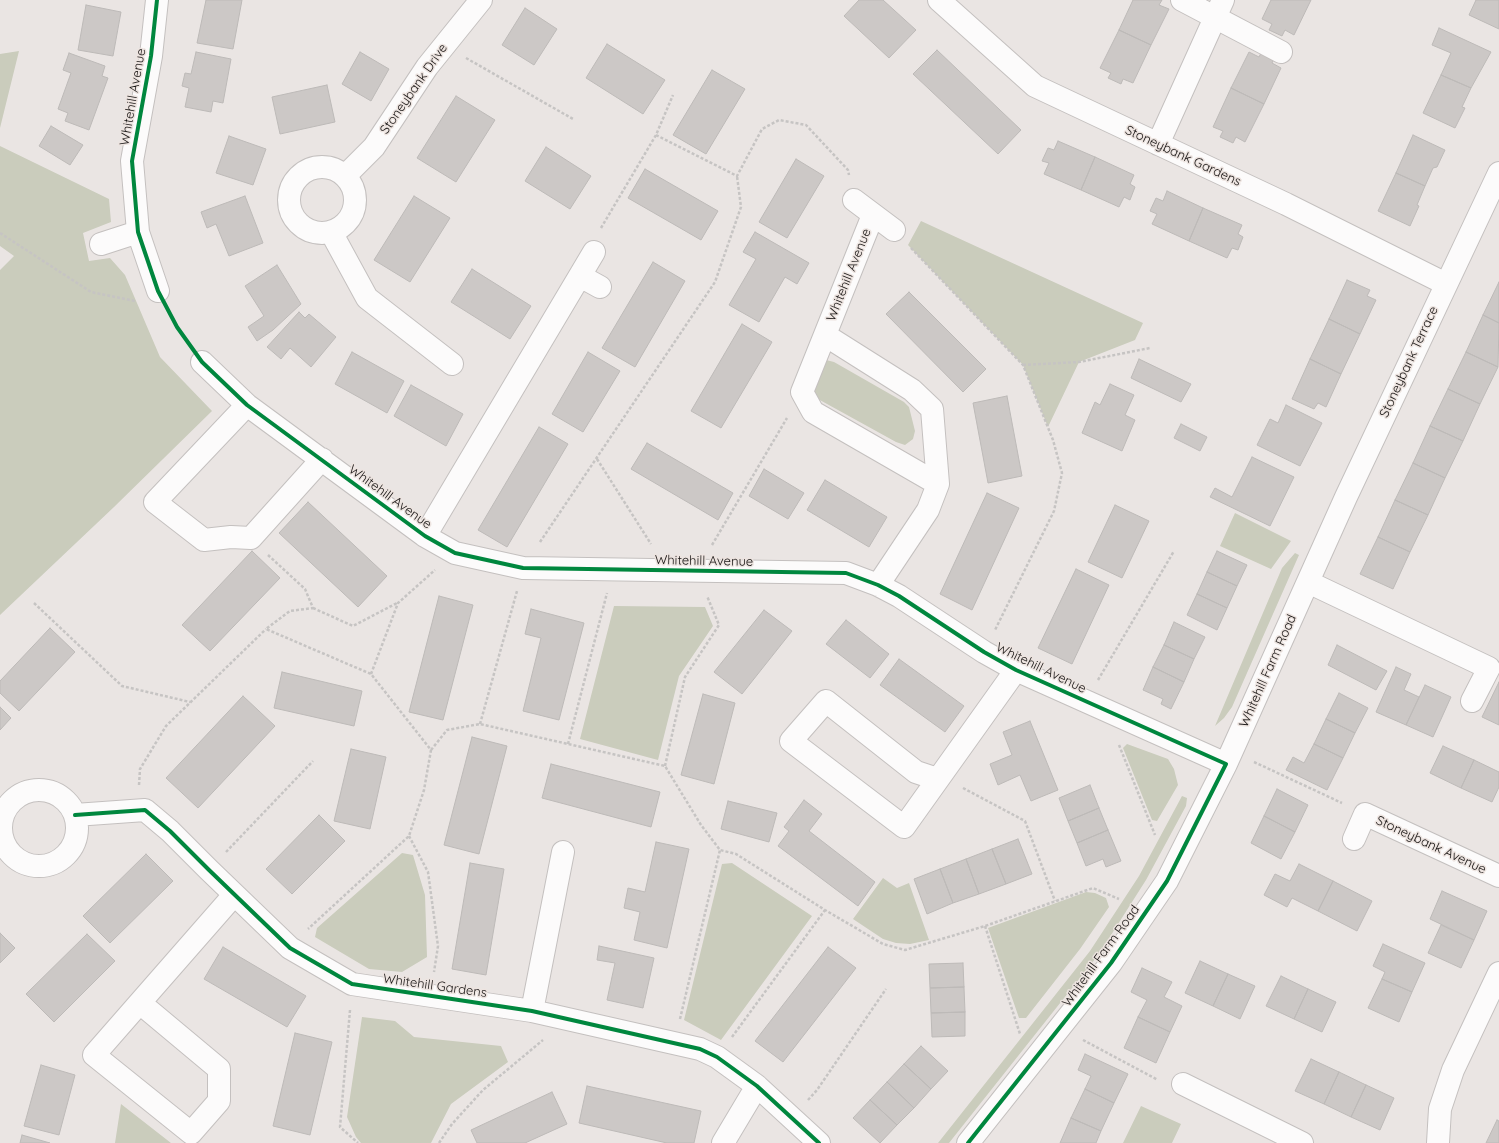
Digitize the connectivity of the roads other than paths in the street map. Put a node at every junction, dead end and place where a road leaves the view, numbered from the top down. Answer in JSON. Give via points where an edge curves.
{"nodes":[{"id":1,"x":157,"y":0,"type":"edge"},
{"id":2,"x":481,"y":0,"type":"edge"},
{"id":3,"x":939,"y":0,"type":"edge"},
{"id":4,"x":1182,"y":0,"type":"edge"},
{"id":5,"x":1220,"y":8,"type":"edge"},
{"id":6,"x":1281,"y":52,"type":"dead end"},
{"id":7,"x":1158,"y":144,"type":"junction"},
{"id":8,"x":1499,"y":172,"type":"edge"},
{"id":9,"x":345,"y":176,"type":"junction"},
{"id":10,"x":854,"y":200,"type":"road end"},
{"id":11,"x":873,"y":215,"type":"junction"},
{"id":12,"x":894,"y":230,"type":"road end"},
{"id":13,"x":138,"y":232,"type":"junction"},
{"id":14,"x":331,"y":232,"type":"junction"},
{"id":15,"x":101,"y":244,"type":"dead end"},
{"id":16,"x":594,"y":252,"type":"road end"},
{"id":17,"x":580,"y":276,"type":"junction"},
{"id":18,"x":1446,"y":284,"type":"junction"},
{"id":19,"x":600,"y":287,"type":"dead end"},
{"id":20,"x":158,"y":291,"type":"road end"},
{"id":21,"x":825,"y":335,"type":"junction"},
{"id":22,"x":202,"y":362,"type":"dead end"},
{"id":23,"x":452,"y":364,"type":"dead end"},
{"id":24,"x":247,"y":405,"type":"junction"},
{"id":25,"x":322,"y":459,"type":"junction"},
{"id":26,"x":938,"y":484,"type":"junction"},
{"id":27,"x":425,"y":536,"type":"junction"},
{"id":28,"x":1321,"y":553,"type":"joint"},
{"id":29,"x":1308,"y":582,"type":"junction"},
{"id":30,"x":878,"y":585,"type":"junction"},
{"id":31,"x":1016,"y":670,"type":"junction"},
{"id":32,"x":1472,"y":701,"type":"dead end"},
{"id":33,"x":1226,"y":764,"type":"junction"},
{"id":34,"x":937,"y":779,"type":"junction"},
{"id":35,"x":75,"y":815,"type":"dead end"},
{"id":36,"x":1354,"y":839,"type":"dead end"},
{"id":37,"x":563,"y":852,"type":"dead end"},
{"id":38,"x":1499,"y":876,"type":"edge"},
{"id":39,"x":234,"y":895,"type":"junction"},
{"id":40,"x":1499,"y":973,"type":"edge"},
{"id":41,"x":140,"y":1003,"type":"junction"},
{"id":42,"x":532,"y":1011,"type":"junction"},
{"id":43,"x":1183,"y":1084,"type":"road end"},
{"id":44,"x":757,"y":1086,"type":"junction"},
{"id":45,"x":722,"y":1143,"type":"edge"},
{"id":46,"x":819,"y":1143,"type":"edge"},
{"id":47,"x":968,"y":1143,"type":"edge"},
{"id":48,"x":1302,"y":1143,"type":"edge"},
{"id":49,"x":1438,"y":1143,"type":"edge"}],
"edges":[{"from":1,"to":13,"type":"street","name":"Whitehill Avenue","via":[[151,56],[132,162]]},
{"from":2,"to":9,"type":"street","name":"Stoneybank Drive","via":[[427,67],[374,147]]},
{"from":3,"to":7,"type":"street","name":"Stoneybank Gardens","via":[[1035,86]]},
{"from":4,"to":5,"type":"street"},
{"from":5,"to":6,"type":"street"},
{"from":5,"to":7,"type":"street"},
{"from":7,"to":18,"type":"street","name":"Stoneybank Gardens"},
{"from":8,"to":18,"type":"street","name":"Stoneybank Terrace"},
{"from":9,"to":14,"type":"street","via":[[352,185],[355,196],[354,208],[341,227]]},
{"from":9,"to":14,"type":"street","via":[[326,166],[315,166],[296,177],[290,186],[289,208],[300,226],[320,234]]},
{"from":10,"to":11,"type":"street","name":"Whitehill Avenue"},
{"from":11,"to":12,"type":"street","name":"Whitehill Avenue"},
{"from":11,"to":21,"type":"street","name":"Whitehill Avenue"},
{"from":13,"to":15,"type":"street"},
{"from":13,"to":20,"type":"street","name":"Whitehill Avenue"},
{"from":14,"to":23,"type":"street","via":[[367,298]]},
{"from":16,"to":17,"type":"street","name":"Whitehill Avenue"},
{"from":17,"to":19,"type":"street"},
{"from":17,"to":27,"type":"street","name":"Whitehill Avenue"},
{"from":18,"to":28,"type":"street","name":"Stoneybank Terrace"},
{"from":21,"to":26,"type":"street","name":"Whitehill Avenue","via":[[912,390],[932,409]]},
{"from":21,"to":26,"type":"street","name":"Whitehill Avenue","via":[[802,392],[813,412]]},
{"from":22,"to":24,"type":"street","name":"Whitehill Avenue"},
{"from":24,"to":25,"type":"street","name":"Whitehill Avenue"},
{"from":24,"to":25,"type":"street","via":[[155,502],[204,540],[251,538]]},
{"from":25,"to":27,"type":"street","name":"Whitehill Avenue"},
{"from":26,"to":30,"type":"street","name":"Whitehill Avenue","via":[[928,510]]},
{"from":27,"to":30,"type":"street","name":"Whitehill Avenue","via":[[455,553],[523,568],[846,573]]},
{"from":28,"to":29,"type":"street","name":"Whitehill Farm Road"},
{"from":29,"to":32,"type":"street","via":[[1489,668]]},
{"from":29,"to":33,"type":"street","name":"Whitehill Farm Road"},
{"from":30,"to":31,"type":"street","name":"Whitehill Avenue"},
{"from":31,"to":33,"type":"street","name":"Whitehill Avenue"},
{"from":31,"to":34,"type":"street","name":"Whitehill Avenue"},
{"from":33,"to":47,"type":"street","name":"Whitehill Farm Road","via":[[1167,881],[1112,963]]},
{"from":34,"to":34,"type":"street","name":"Whitehill Avenue","via":[[904,827],[791,741],[826,700],[916,772]]},
{"from":35,"to":39,"type":"street","name":"Whitehill Gardens","via":[[145,810],[170,831]]},
{"from":36,"to":38,"type":"street","name":"Stoneybank Avenue","via":[[1365,814]]},
{"from":37,"to":42,"type":"street"},
{"from":39,"to":41,"type":"street"},
{"from":39,"to":42,"type":"street","name":"Whitehill Gardens","via":[[290,948],[352,984]]},
{"from":40,"to":49,"type":"street","via":[[1453,1070],[1440,1109]]},
{"from":41,"to":41,"type":"street","via":[[94,1055],[191,1133],[219,1101],[219,1069]]},
{"from":42,"to":44,"type":"street","name":"Whitehill Gardens","via":[[700,1049],[717,1057]]},
{"from":43,"to":48,"type":"street"},
{"from":44,"to":45,"type":"street"},
{"from":44,"to":46,"type":"street","name":"Whitehill Gardens"}]}
